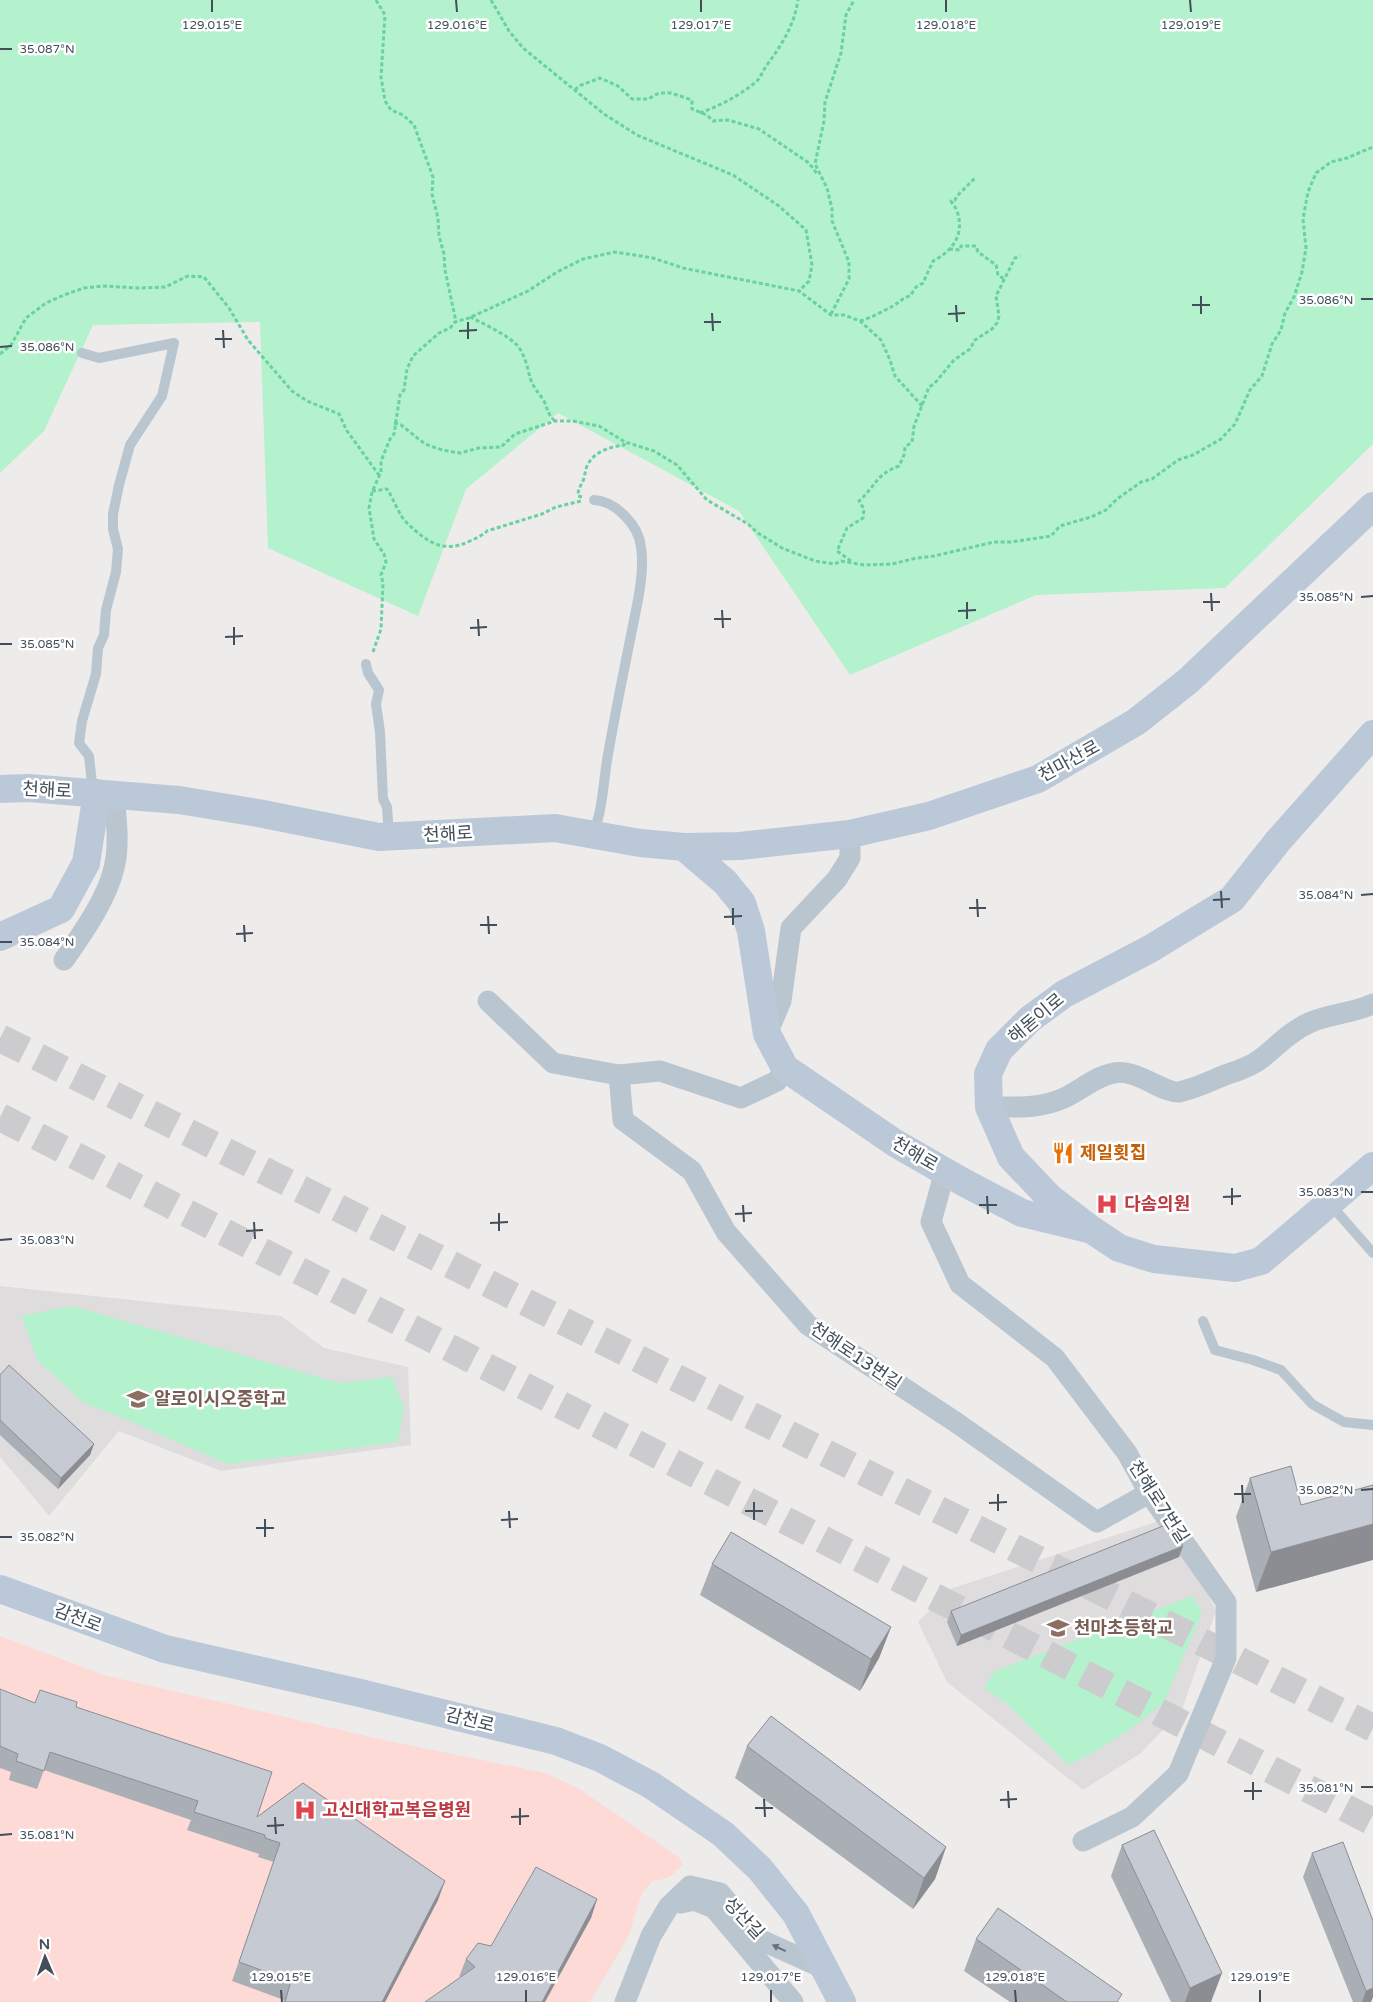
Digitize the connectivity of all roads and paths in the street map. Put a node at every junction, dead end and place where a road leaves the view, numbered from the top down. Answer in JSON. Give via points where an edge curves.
{"nodes":[{"id":1,"x":376,"y":0,"type":"edge"},
{"id":2,"x":491,"y":0,"type":"edge"},
{"id":3,"x":798,"y":0,"type":"edge"},
{"id":4,"x":854,"y":0,"type":"edge"},
{"id":5,"x":575,"y":90,"type":"junction"},
{"id":6,"x":699,"y":113,"type":"junction"},
{"id":7,"x":1373,"y":147,"type":"edge"},
{"id":8,"x":975,"y":178,"type":"dead end"},
{"id":9,"x":822,"y":180,"type":"junction"},
{"id":10,"x":949,"y":249,"type":"junction"},
{"id":11,"x":1020,"y":256,"type":"dead end"},
{"id":12,"x":1004,"y":279,"type":"junction"},
{"id":13,"x":798,"y":291,"type":"junction"},
{"id":14,"x":831,"y":315,"type":"junction"},
{"id":15,"x":469,"y":317,"type":"junction"},
{"id":16,"x":860,"y":321,"type":"junction"},
{"id":17,"x":455,"y":322,"type":"junction"},
{"id":18,"x":82,"y":353,"type":"dead end"},
{"id":19,"x":0,"y":354,"type":"edge"},
{"id":20,"x":922,"y":406,"type":"junction"},
{"id":21,"x":555,"y":422,"type":"junction"},
{"id":22,"x":394,"y":424,"type":"junction"},
{"id":23,"x":625,"y":442,"type":"junction"},
{"id":24,"x":380,"y":475,"type":"junction"},
{"id":25,"x":372,"y":492,"type":"junction"},
{"id":26,"x":594,"y":500,"type":"junction"},
{"id":27,"x":1373,"y":506,"type":"edge"},
{"id":28,"x":854,"y":563,"type":"junction"},
{"id":29,"x":366,"y":664,"type":"joint"},
{"id":30,"x":1373,"y":734,"type":"edge"},
{"id":31,"x":0,"y":789,"type":"edge"},
{"id":32,"x":101,"y":793,"type":"junction"},
{"id":33,"x":593,"y":834,"type":"junction"},
{"id":34,"x":850,"y":834,"type":"junction"},
{"id":35,"x":389,"y":837,"type":"junction"},
{"id":36,"x":684,"y":847,"type":"junction"},
{"id":37,"x":0,"y":937,"type":"edge"},
{"id":38,"x":64,"y":960,"type":"dead end"},
{"id":39,"x":488,"y":1001,"type":"dead end"},
{"id":40,"x":1373,"y":1004,"type":"edge"},
{"id":41,"x":766,"y":1034,"type":"junction"},
{"id":42,"x":785,"y":1068,"type":"junction"},
{"id":43,"x":619,"y":1075,"type":"junction"},
{"id":44,"x":989,"y":1107,"type":"junction"},
{"id":45,"x":1373,"y":1166,"type":"edge"},
{"id":46,"x":945,"y":1171,"type":"junction"},
{"id":47,"x":1329,"y":1203,"type":"junction"},
{"id":48,"x":1092,"y":1230,"type":"junction"},
{"id":49,"x":1373,"y":1253,"type":"edge"},
{"id":50,"x":1204,"y":1321,"type":"dead end"},
{"id":51,"x":1373,"y":1425,"type":"edge"},
{"id":52,"x":1150,"y":1493,"type":"junction"},
{"id":53,"x":0,"y":1589,"type":"edge"},
{"id":54,"x":1083,"y":1841,"type":"dead end"},
{"id":55,"x":668,"y":1906,"type":"junction"},
{"id":56,"x":823,"y":1968,"type":"junction"},
{"id":57,"x":625,"y":2002,"type":"edge"},
{"id":58,"x":793,"y":2002,"type":"edge"},
{"id":59,"x":842,"y":2002,"type":"edge"}],
"edges":[{"from":1,"to":17,"type":"path","via":[[385,15],[381,77],[385,101],[391,110],[403,114],[414,125],[434,177],[432,194]]},
{"from":2,"to":5,"type":"path","via":[[523,48]]},
{"from":3,"to":6,"type":"path","via":[[796,16],[759,80]]},
{"from":4,"to":9,"type":"path","via":[[846,15],[841,52],[825,102],[815,164]]},
{"from":5,"to":6,"type":"path","via":[[600,78],[618,86],[632,99],[648,100],[659,93],[681,95],[692,100],[692,109]]},
{"from":5,"to":13,"type":"path","via":[[636,135],[733,175],[779,206],[806,230],[812,266],[809,281]]},
{"from":6,"to":9,"type":"path","via":[[713,121],[728,120],[759,129],[809,163]]},
{"from":7,"to":28,"type":"path","via":[[1330,162],[1316,173],[1308,192],[1303,219],[1306,248],[1294,297],[1272,344],[1262,376],[1250,390],[1235,424],[1221,439],[1178,460],[1152,480],[1141,482],[1106,510],[1060,526],[1051,536],[994,542],[892,564]]},
{"from":8,"to":10,"type":"path","via":[[951,201],[960,228],[958,238]]},
{"from":9,"to":14,"type":"path","via":[[832,209],[832,221],[849,262],[849,279]]},
{"from":10,"to":12,"type":"path","via":[[976,246],[978,252],[996,265],[998,275]]},
{"from":10,"to":16,"type":"path","via":[[944,256],[933,261],[923,283],[910,296]]},
{"from":11,"to":12,"type":"path","via":[[1015,258]]},
{"from":12,"to":20,"type":"path","via":[[996,296],[997,323],[954,360],[929,387]]},
{"from":13,"to":14,"type":"path"},
{"from":13,"to":15,"type":"path","via":[[615,252],[583,259],[528,291]]},
{"from":14,"to":16,"type":"path","via":[[844,315]]},
{"from":15,"to":17,"type":"path"},
{"from":15,"to":21,"type":"path","via":[[519,346],[530,369],[534,388]]},
{"from":16,"to":20,"type":"path","via":[[881,340],[895,376]]},
{"from":17,"to":22,"type":"path","via":[[412,356]]},
{"from":18,"to":32,"type":"lane","via":[[99,358],[174,343],[162,396],[130,445],[112,514],[118,549],[116,572],[106,610],[104,635],[98,648],[96,674],[82,721],[80,743],[89,756]]},
{"from":19,"to":24,"type":"path","via":[[11,345],[26,318],[64,295],[103,286],[164,287],[188,276],[204,277],[229,308],[248,340],[292,391],[307,401],[340,414],[347,431]]},
{"from":20,"to":28,"type":"path","via":[[912,442],[905,447],[899,466],[877,478],[860,501],[864,509],[863,518],[847,528],[838,547],[836,552]]},
{"from":21,"to":22,"type":"path","via":[[515,434],[501,447],[460,453],[426,444]]},
{"from":21,"to":23,"type":"path","via":[[573,420],[599,426]]},
{"from":22,"to":24,"type":"path","via":[[394,434],[381,460]]},
{"from":23,"to":26,"type":"path","via":[[624,445],[606,448],[588,463],[578,496]]},
{"from":23,"to":28,"type":"path","via":[[654,451],[677,465],[708,500],[782,548],[815,561]]},
{"from":24,"to":25,"type":"path"},
{"from":25,"to":26,"type":"path","via":[[387,489],[406,523],[420,536],[445,547],[460,546],[487,531],[542,514],[556,506]]},
{"from":25,"to":29,"type":"path","via":[[370,508],[374,539],[386,562],[381,574],[381,629]]},
{"from":26,"to":33,"type":"lane","via":[[618,510],[638,533],[642,548],[637,601],[602,785],[601,807]]},
{"from":27,"to":34,"type":"street","name":"천마산로","via":[[1188,681],[1136,722],[1038,779],[929,816]]},
{"from":29,"to":35,"type":"lane","via":[[368,674],[379,690],[376,704]]},
{"from":30,"to":44,"type":"street","name":"해돋이로","via":[[1278,841],[1232,899],[1150,950],[1064,994],[1030,1019],[1000,1050],[988,1074]]},
{"from":31,"to":32,"type":"street","name":"천해로"},
{"from":32,"to":35,"type":"street","name":"천해로","via":[[188,802],[351,833]]},
{"from":32,"to":37,"type":"street","via":[[86,863],[61,909]]},
{"from":32,"to":38,"type":"street","via":[[116,855],[112,877]]},
{"from":33,"to":35,"type":"street","name":"천해로","via":[[555,828]]},
{"from":33,"to":36,"type":"street","name":"천해로"},
{"from":34,"to":36,"type":"street","name":"천마산로","via":[[740,846]]},
{"from":34,"to":41,"type":"street","via":[[850,858],[846,865],[791,928],[781,1001]]},
{"from":36,"to":41,"type":"street","name":"천해로","via":[[726,882],[742,903],[751,931]]},
{"from":39,"to":43,"type":"street","via":[[553,1063]]},
{"from":40,"to":44,"type":"street","via":[[1312,1022],[1293,1032],[1262,1058],[1201,1087],[1175,1092],[1130,1073],[1116,1072],[1062,1099],[1036,1107]]},
{"from":41,"to":42,"type":"street","name":"천해로"},
{"from":42,"to":43,"type":"street","via":[[777,1081],[741,1098],[660,1071]]},
{"from":42,"to":46,"type":"street","name":"천해로","via":[[895,1143]]},
{"from":43,"to":52,"type":"street","name":"천해로13번길","via":[[624,1120],[692,1171],[726,1232],[808,1325],[1097,1522]]},
{"from":44,"to":48,"type":"street","name":"해돋이로","via":[[1010,1157],[1049,1197]]},
{"from":45,"to":47,"type":"street","name":"해돋이로"},
{"from":46,"to":48,"type":"street","name":"천해로","via":[[1022,1213]]},
{"from":46,"to":52,"type":"street","name":"천해로7번길","via":[[931,1222],[960,1284],[1056,1358],[1127,1453]]},
{"from":47,"to":48,"type":"street","name":"해돋이로","via":[[1261,1261],[1235,1268],[1154,1259],[1119,1248]]},
{"from":47,"to":49,"type":"lane"},
{"from":50,"to":51,"type":"lane","via":[[1215,1350],[1282,1370],[1312,1404],[1344,1422]]},
{"from":52,"to":54,"type":"street","name":"천해로7번길","via":[[1226,1602],[1226,1658],[1178,1774],[1132,1817]]},
{"from":53,"to":56,"type":"street","name":"감천로","via":[[165,1649],[360,1692],[556,1741],[600,1758],[651,1785],[723,1834],[760,1869],[796,1914]]},
{"from":56,"to":55,"type":"street","name":"성산길","one_way":true,"via":[[759,1939],[720,1893],[690,1886]]},
{"from":55,"to":57,"type":"street","name":"성산길","via":[[651,1936]]},
{"from":55,"to":58,"type":"street","name":"성산길","via":[[694,1900],[714,1908]]},
{"from":56,"to":59,"type":"street","name":"감천로"}]}
